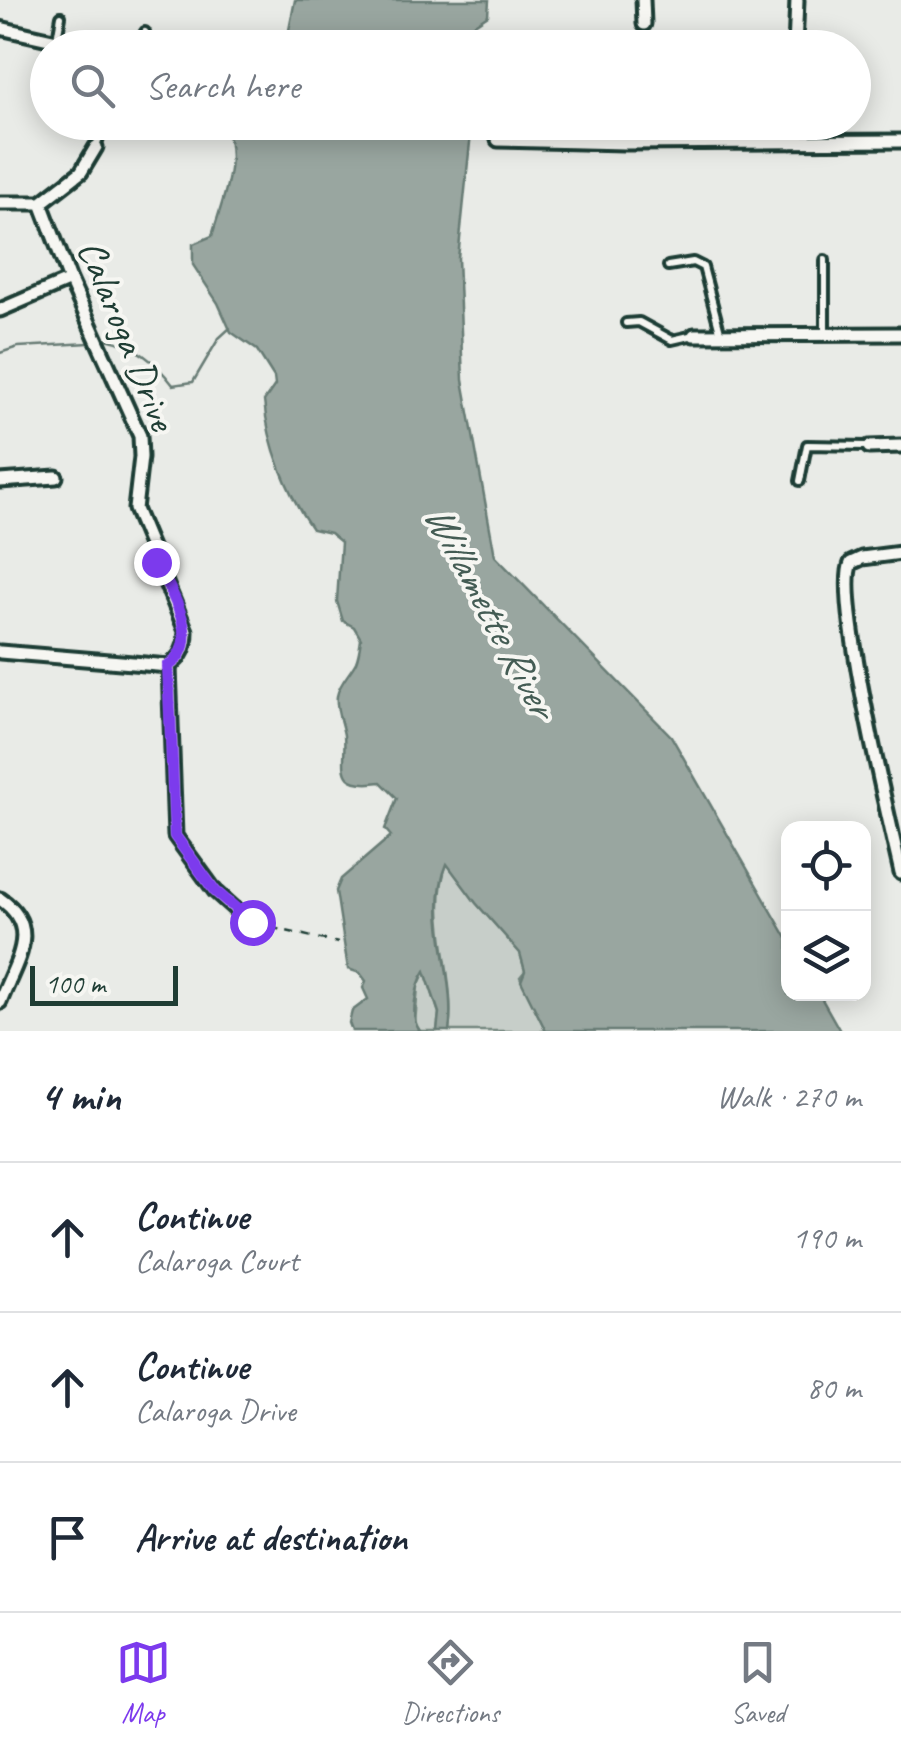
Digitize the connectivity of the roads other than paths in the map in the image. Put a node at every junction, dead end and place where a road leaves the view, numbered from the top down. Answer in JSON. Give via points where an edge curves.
{"nodes":[{"id":1,"x":643,"y":0,"type":"edge"},
{"id":2,"x":797,"y":0,"type":"edge"},
{"id":3,"x":61,"y":16,"type":"dead end"},
{"id":4,"x":644,"y":24,"type":"dead end"},
{"id":5,"x":0,"y":28,"type":"edge"},
{"id":6,"x":59,"y":30,"type":"edge"},
{"id":7,"x":796,"y":30,"type":"edge"},
{"id":8,"x":30,"y":34,"type":"edge"},
{"id":9,"x":98,"y":140,"type":"edge"},
{"id":10,"x":498,"y":140,"type":"dead end"},
{"id":11,"x":901,"y":141,"type":"edge"},
{"id":12,"x":791,"y":142,"type":"joint"},
{"id":13,"x":96,"y":147,"type":"joint"},
{"id":14,"x":0,"y":202,"type":"edge"},
{"id":15,"x":41,"y":202,"type":"junction"},
{"id":16,"x":824,"y":260,"type":"dead end"},
{"id":17,"x":668,"y":266,"type":"dead end"},
{"id":18,"x":70,"y":280,"type":"junction"},
{"id":19,"x":0,"y":310,"type":"edge"},
{"id":20,"x":626,"y":323,"type":"dead end"},
{"id":21,"x":826,"y":334,"type":"junction"},
{"id":22,"x":901,"y":334,"type":"edge"},
{"id":23,"x":694,"y":335,"type":"joint"},
{"id":24,"x":721,"y":335,"type":"junction"},
{"id":25,"x":869,"y":446,"type":"joint"},
{"id":26,"x":901,"y":446,"type":"edge"},
{"id":27,"x":56,"y":477,"type":"dead end"},
{"id":28,"x":0,"y":480,"type":"edge"},
{"id":29,"x":800,"y":482,"type":"dead end"},
{"id":30,"x":901,"y":553,"type":"edge"},
{"id":31,"x":0,"y":652,"type":"edge"},
{"id":32,"x":168,"y":666,"type":"junction"},
{"id":33,"x":901,"y":873,"type":"edge"},
{"id":34,"x":0,"y":899,"type":"edge"},
{"id":35,"x":246,"y":918,"type":"road end"},
{"id":36,"x":0,"y":1002,"type":"edge"}],
"edges":[{"from":1,"to":4,"type":"street"},
{"from":2,"to":7,"type":"street"},
{"from":3,"to":6,"type":"lane"},
{"from":5,"to":8,"type":"street"},
{"from":9,"to":13,"type":"lane"},
{"from":10,"to":12,"type":"street"},
{"from":11,"to":12,"type":"street"},
{"from":13,"to":15,"type":"street","via":[[81,172]]},
{"from":14,"to":15,"type":"street"},
{"from":15,"to":18,"type":"street","name":"Calaroga Drive"},
{"from":16,"to":21,"type":"lane"},
{"from":17,"to":24,"type":"lane","via":[[703,267]]},
{"from":18,"to":19,"type":"street"},
{"from":18,"to":32,"type":"street","name":"Calaroga Drive","via":[[140,436],[136,509],[186,631],[183,651]]},
{"from":20,"to":23,"type":"lane","via":[[639,322],[672,340]]},
{"from":21,"to":22,"type":"street"},
{"from":21,"to":24,"type":"street"},
{"from":23,"to":24,"type":"street"},
{"from":25,"to":26,"type":"street"},
{"from":25,"to":29,"type":"lane","via":[[807,445]]},
{"from":27,"to":28,"type":"street"},
{"from":30,"to":33,"type":"street","via":[[862,558],[846,573]]},
{"from":31,"to":32,"type":"street"},
{"from":32,"to":35,"type":"street","via":[[175,836],[215,891]]},
{"from":34,"to":36,"type":"street","via":[[16,909],[26,936]]}]}
